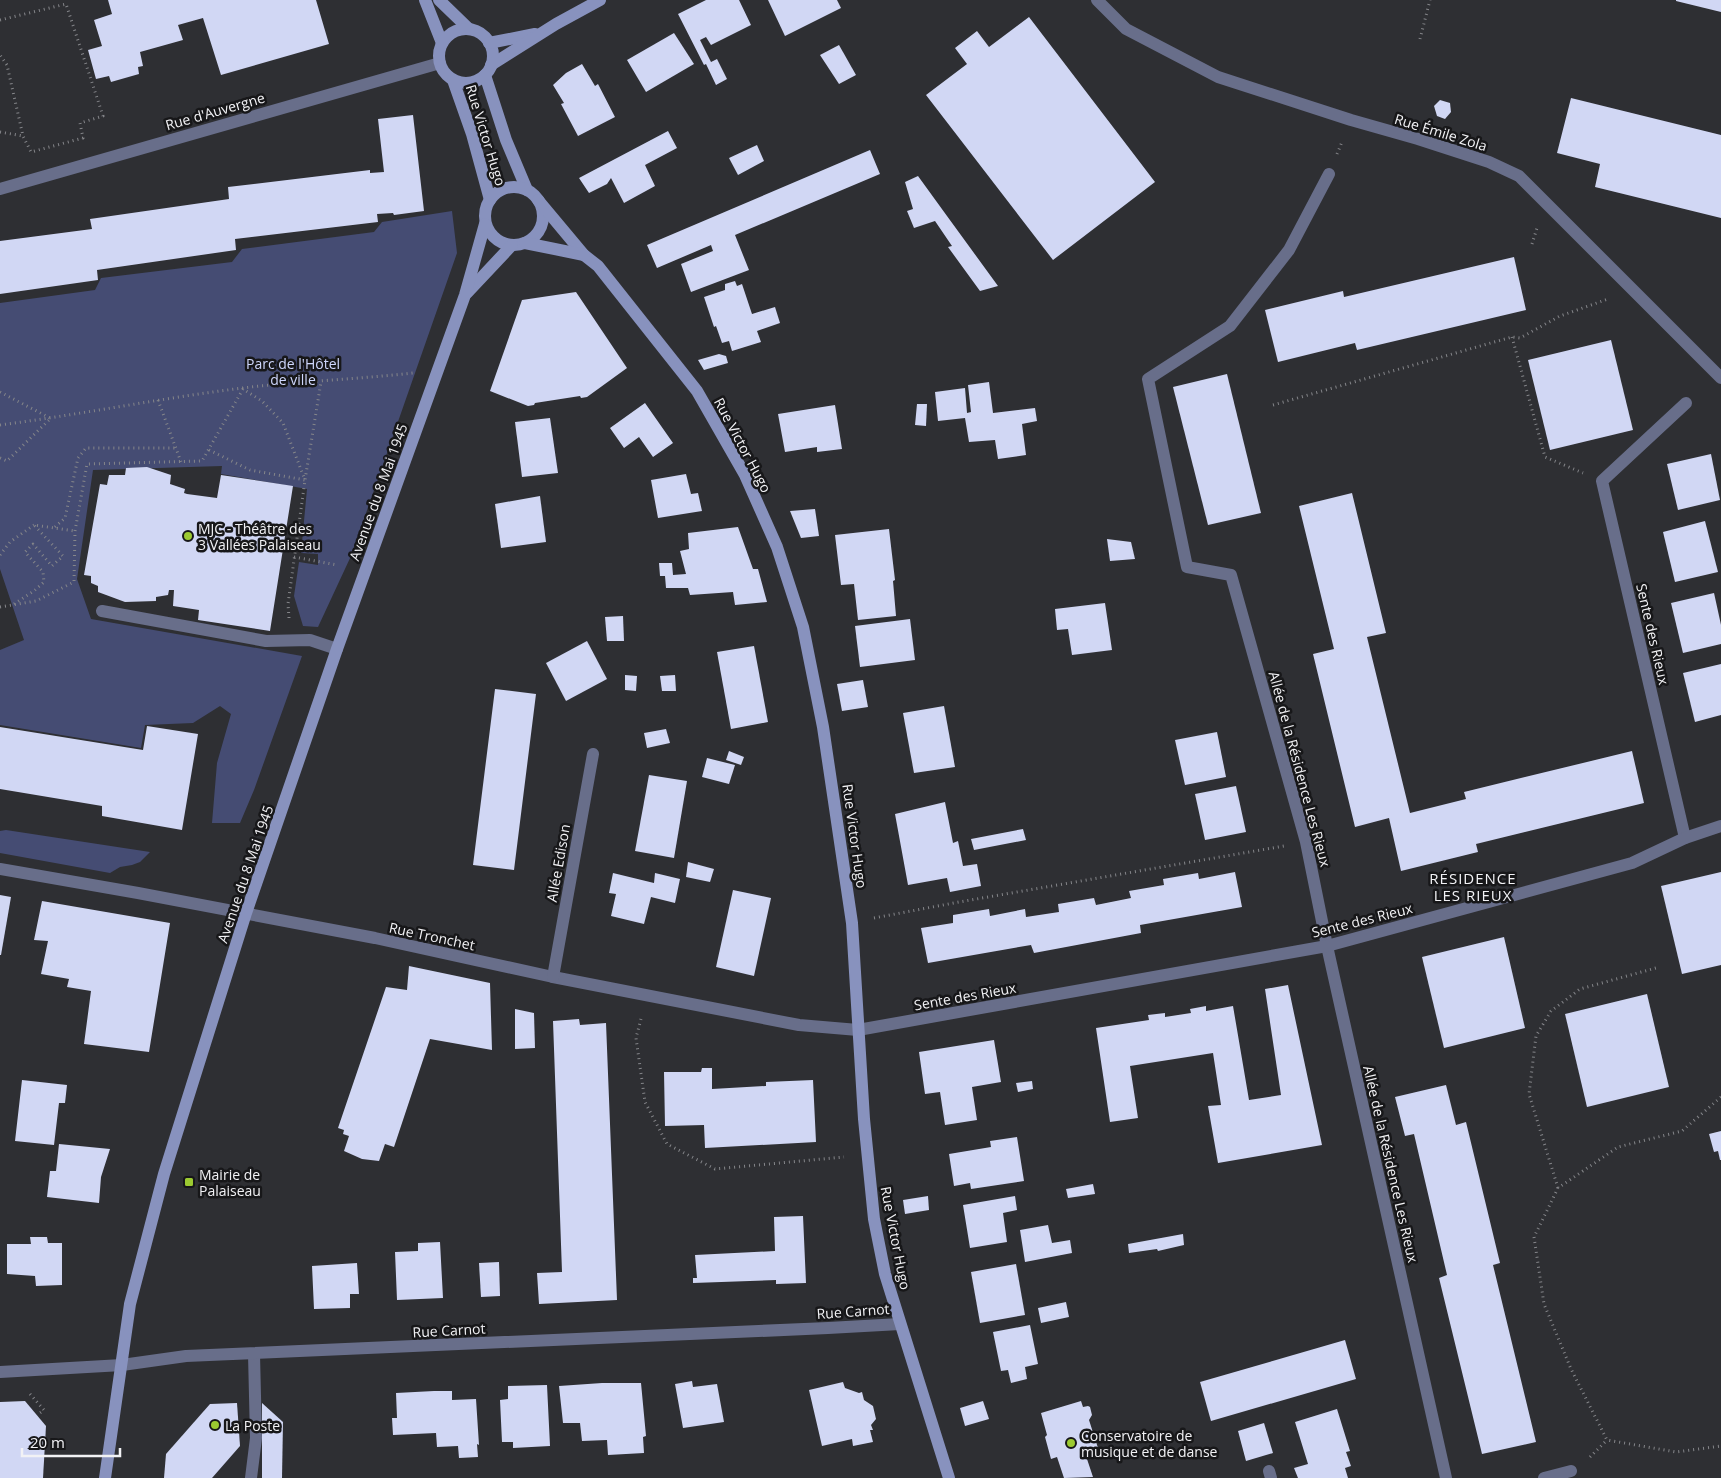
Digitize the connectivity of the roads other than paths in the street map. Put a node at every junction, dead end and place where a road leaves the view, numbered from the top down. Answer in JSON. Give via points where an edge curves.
{"nodes":[{"id":1,"x":425,"y":0,"type":"edge"},
{"id":2,"x":439,"y":0,"type":"edge"},
{"id":3,"x":600,"y":0,"type":"edge"},
{"id":4,"x":1097,"y":0,"type":"edge"},
{"id":5,"x":469,"y":29,"type":"junction"},
{"id":6,"x":542,"y":33,"type":"junction"},
{"id":7,"x":442,"y":43,"type":"junction"},
{"id":8,"x":489,"y":43,"type":"junction"},
{"id":9,"x":440,"y":64,"type":"junction"},
{"id":10,"x":488,"y":70,"type":"junction"},
{"id":11,"x":453,"y":80,"type":"junction"},
{"id":12,"x":1329,"y":174,"type":"road end"},
{"id":13,"x":0,"y":189,"type":"edge"},
{"id":14,"x":527,"y":190,"type":"junction"},
{"id":15,"x":490,"y":200,"type":"junction"},
{"id":16,"x":538,"y":200,"type":"junction"},
{"id":17,"x":485,"y":224,"type":"junction"},
{"id":18,"x":525,"y":243,"type":"junction"},
{"id":19,"x":512,"y":245,"type":"junction"},
{"id":20,"x":584,"y":255,"type":"junction"},
{"id":21,"x":465,"y":294,"type":"junction"},
{"id":22,"x":1721,"y":378,"type":"edge"},
{"id":23,"x":1686,"y":403,"type":"dead end"},
{"id":24,"x":102,"y":612,"type":"dead end"},
{"id":25,"x":337,"y":649,"type":"junction"},
{"id":26,"x":593,"y":754,"type":"dead end"},
{"id":27,"x":1721,"y":826,"type":"edge"},
{"id":28,"x":1684,"y":838,"type":"junction"},
{"id":29,"x":0,"y":869,"type":"edge"},
{"id":30,"x":246,"y":913,"type":"junction"},
{"id":31,"x":1327,"y":946,"type":"junction"},
{"id":32,"x":553,"y":978,"type":"junction"},
{"id":33,"x":858,"y":1030,"type":"junction"},
{"id":34,"x":900,"y":1324,"type":"junction"},
{"id":35,"x":254,"y":1354,"type":"junction"},
{"id":36,"x":122,"y":1365,"type":"junction"},
{"id":37,"x":0,"y":1372,"type":"edge"},
{"id":38,"x":1571,"y":1471,"type":"dead end"},
{"id":39,"x":106,"y":1478,"type":"edge"},
{"id":40,"x":250,"y":1478,"type":"edge"},
{"id":41,"x":949,"y":1478,"type":"edge"},
{"id":42,"x":1446,"y":1478,"type":"edge"},
{"id":43,"x":1544,"y":1478,"type":"edge"}],
"edges":[{"from":1,"to":7,"type":"main road"},
{"from":2,"to":5,"type":"main road"},
{"from":3,"to":6,"type":"main road"},
{"from":4,"to":22,"type":"street","name":"Rue Émile Zola","via":[[1126,29],[1218,76],[1471,156],[1519,176]]},
{"from":5,"to":7,"type":"main road","via":[[448,35]]},
{"from":5,"to":8,"type":"main road","via":[[481,34]]},
{"from":6,"to":8,"type":"main road"},
{"from":6,"to":10,"type":"main road"},
{"from":7,"to":9,"type":"main road"},
{"from":8,"to":10,"type":"main road","via":[[492,50]]},
{"from":9,"to":11,"type":"main road","via":[[444,73]]},
{"from":9,"to":13,"type":"street","name":"Rue d'Auvergne"},
{"from":10,"to":11,"type":"main road","via":[[475,81]]},
{"from":10,"to":14,"type":"main road","name":"Rue Victor Hugo","via":[[506,140]]},
{"from":11,"to":15,"type":"main road","name":"Rue Victor Hugo"},
{"from":12,"to":31,"type":"street","name":"Allée de la Résidence Les Rieux","via":[[1289,250],[1230,326],[1148,379],[1187,567],[1231,575],[1306,842]]},
{"from":14,"to":15,"type":"main road","via":[[510,187]]},
{"from":14,"to":16,"type":"main road"},
{"from":15,"to":17,"type":"main road"},
{"from":16,"to":18,"type":"main road","via":[[543,220],[534,237]]},
{"from":16,"to":20,"type":"main road","name":"Rue Victor Hugo"},
{"from":17,"to":19,"type":"main road","via":[[495,239]]},
{"from":17,"to":21,"type":"main road","name":"Avenue du 8 Mai 1945"},
{"from":18,"to":19,"type":"main road"},
{"from":18,"to":20,"type":"main road"},
{"from":19,"to":21,"type":"main road","name":"Avenue du 8 Mai 1945"},
{"from":20,"to":33,"type":"main road","name":"Rue Victor Hugo","via":[[598,266],[697,392],[745,475],[777,547],[803,626],[823,727],[852,923]]},
{"from":21,"to":25,"type":"main road","name":"Avenue du 8 Mai 1945"},
{"from":23,"to":28,"type":"street","name":"Sente des Rieux","via":[[1602,481]]},
{"from":24,"to":25,"type":"street","via":[[266,641],[310,640]]},
{"from":25,"to":30,"type":"main road","name":"Avenue du 8 Mai 1945"},
{"from":26,"to":32,"type":"street","name":"Allée Edison"},
{"from":27,"to":28,"type":"street"},
{"from":28,"to":31,"type":"street","name":"Sente des Rieux","via":[[1632,863]]},
{"from":29,"to":30,"type":"street","name":"Rue Tronchet"},
{"from":30,"to":32,"type":"street","name":"Rue Tronchet"},
{"from":30,"to":36,"type":"main road","name":"Avenue du 8 Mai 1945","via":[[164,1174],[130,1304]]},
{"from":31,"to":33,"type":"street","name":"Sente des Rieux"},
{"from":31,"to":42,"type":"street","name":"Allée de la Résidence Les Rieux"},
{"from":32,"to":33,"type":"street","name":"Rue Tronchet","via":[[799,1025]]},
{"from":33,"to":34,"type":"main road","name":"Rue Victor Hugo","via":[[874,1219],[885,1274]]},
{"from":34,"to":35,"type":"street","name":"Rue Carnot"},
{"from":34,"to":41,"type":"main road","name":"Rue Victor Hugo"},
{"from":35,"to":36,"type":"street","name":"Rue Carnot","via":[[186,1356]]},
{"from":35,"to":40,"type":"street","via":[[256,1438]]},
{"from":36,"to":37,"type":"street","name":"Rue Carnot"},
{"from":36,"to":39,"type":"main road","name":"Avenue du 8 Mai 1945"},
{"from":38,"to":43,"type":"street"}]}
